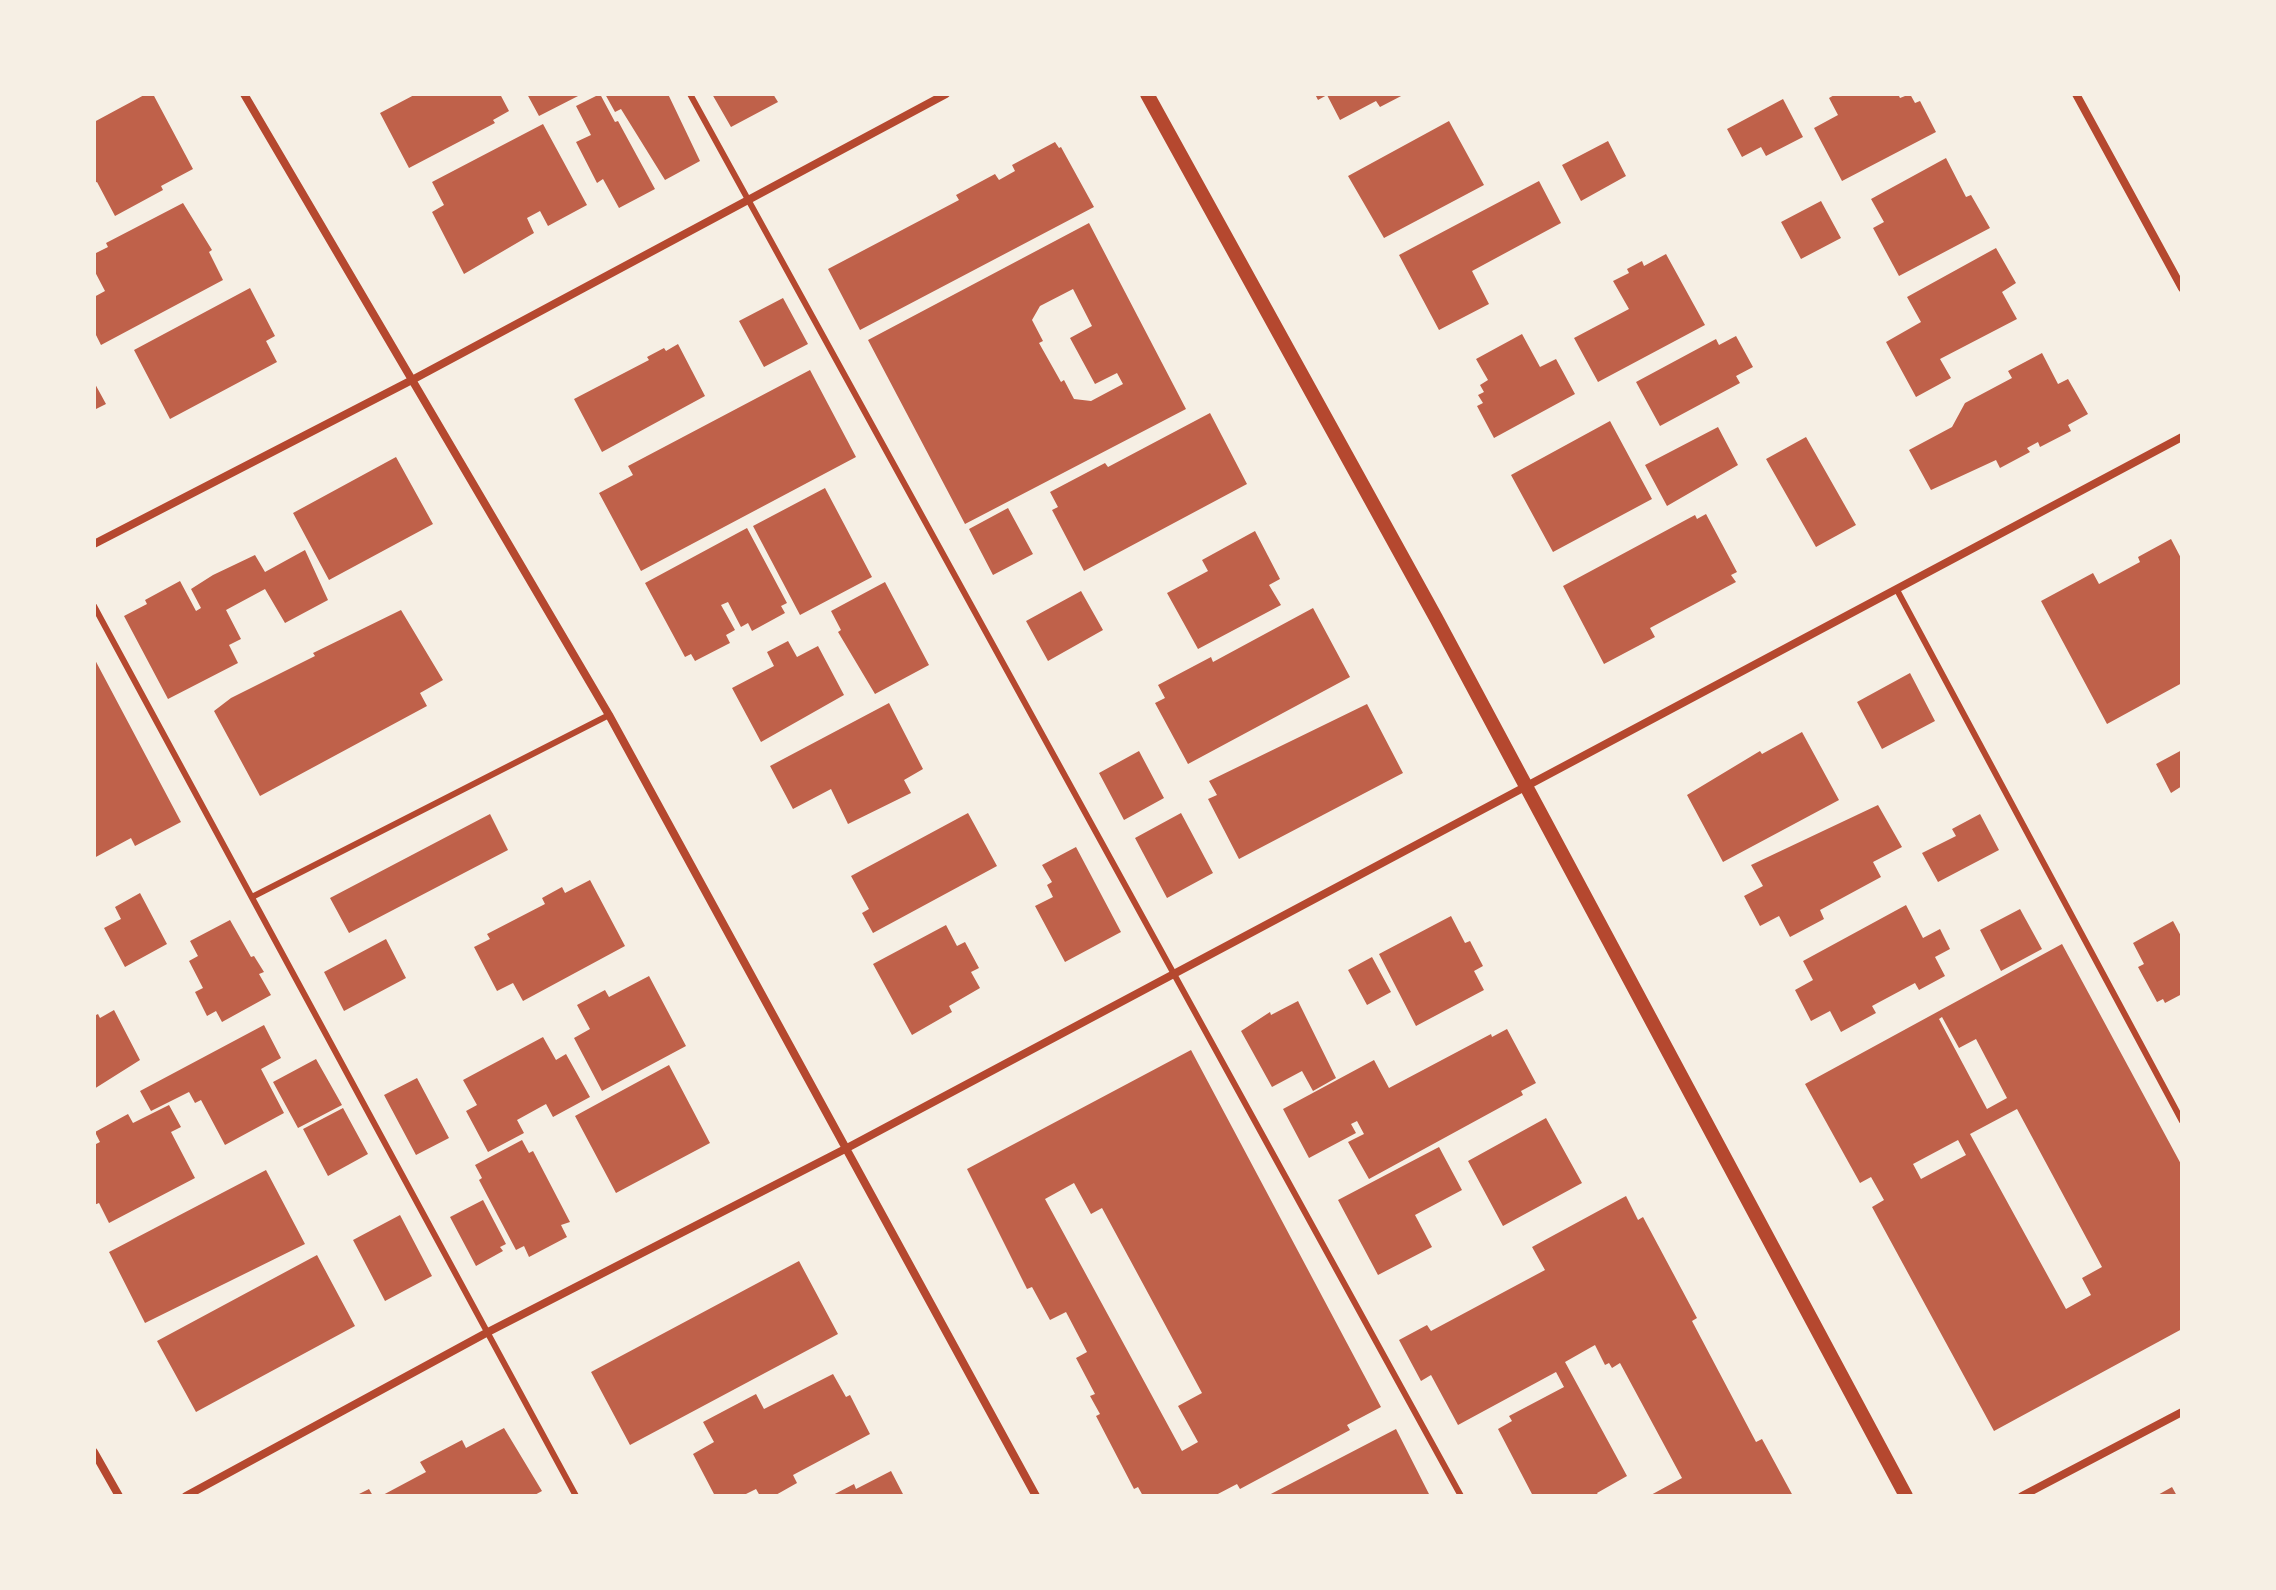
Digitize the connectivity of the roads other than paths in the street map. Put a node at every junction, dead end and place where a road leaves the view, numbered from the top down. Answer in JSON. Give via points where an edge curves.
{"nodes":[{"id":1,"x":244,"y":94,"type":"edge"},
{"id":2,"x":690,"y":94,"type":"edge"},
{"id":3,"x":946,"y":94,"type":"edge"},
{"id":4,"x":1147,"y":94,"type":"edge"},
{"id":5,"x":2076,"y":94,"type":"edge"},
{"id":6,"x":748,"y":199,"type":"junction"},
{"id":7,"x":2182,"y":288,"type":"edge"},
{"id":8,"x":412,"y":380,"type":"junction"},
{"id":9,"x":2182,"y":437,"type":"edge"},
{"id":10,"x":94,"y":544,"type":"edge"},
{"id":11,"x":1897,"y":590,"type":"junction"},
{"id":12,"x":94,"y":606,"type":"edge"},
{"id":13,"x":609,"y":715,"type":"junction"},
{"id":14,"x":1527,"y":788,"type":"junction"},
{"id":15,"x":252,"y":897,"type":"junction"},
{"id":16,"x":1174,"y":972,"type":"junction"},
{"id":17,"x":2182,"y":1121,"type":"edge"},
{"id":18,"x":847,"y":1148,"type":"junction"},
{"id":19,"x":488,"y":1332,"type":"junction"},
{"id":20,"x":2182,"y":1412,"type":"edge"},
{"id":21,"x":94,"y":1452,"type":"edge"},
{"id":22,"x":119,"y":1496,"type":"edge"},
{"id":23,"x":186,"y":1496,"type":"edge"},
{"id":24,"x":576,"y":1496,"type":"edge"},
{"id":25,"x":1036,"y":1496,"type":"edge"},
{"id":26,"x":1461,"y":1496,"type":"edge"},
{"id":27,"x":1906,"y":1496,"type":"edge"},
{"id":28,"x":2022,"y":1496,"type":"edge"}],
"edges":[{"from":1,"to":8,"type":"street"},
{"from":2,"to":6,"type":"lane"},
{"from":3,"to":6,"type":"street"},
{"from":4,"to":14,"type":"street"},
{"from":5,"to":7,"type":"street"},
{"from":6,"to":8,"type":"street"},
{"from":6,"to":16,"type":"lane"},
{"from":8,"to":10,"type":"street"},
{"from":8,"to":13,"type":"street"},
{"from":9,"to":11,"type":"street"},
{"from":11,"to":14,"type":"street"},
{"from":11,"to":17,"type":"lane"},
{"from":12,"to":15,"type":"lane"},
{"from":13,"to":15,"type":"lane"},
{"from":13,"to":18,"type":"street"},
{"from":14,"to":16,"type":"street"},
{"from":14,"to":27,"type":"street"},
{"from":15,"to":19,"type":"lane"},
{"from":16,"to":18,"type":"street"},
{"from":16,"to":26,"type":"lane"},
{"from":18,"to":19,"type":"street"},
{"from":18,"to":25,"type":"street"},
{"from":19,"to":23,"type":"street"},
{"from":19,"to":24,"type":"lane"},
{"from":20,"to":28,"type":"street"},
{"from":21,"to":22,"type":"street"}]}
